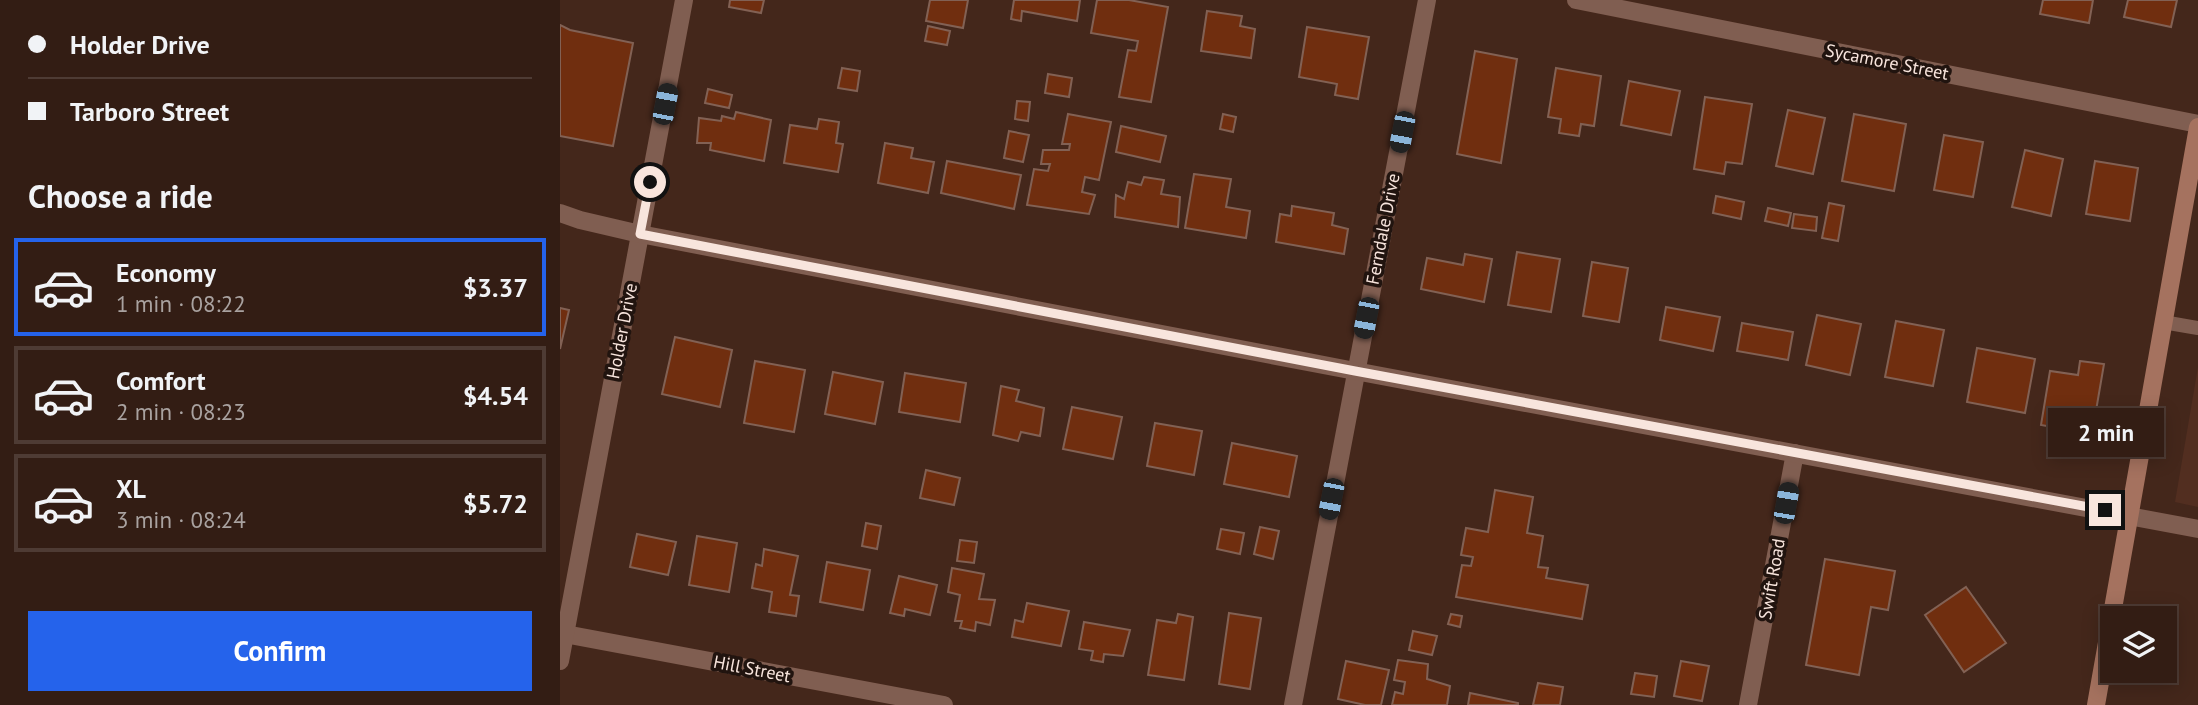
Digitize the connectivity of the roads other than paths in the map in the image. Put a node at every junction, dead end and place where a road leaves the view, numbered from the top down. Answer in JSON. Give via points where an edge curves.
{"nodes":[{"id":1,"x":684,"y":0,"type":"edge"},
{"id":2,"x":1427,"y":0,"type":"edge"},
{"id":3,"x":1576,"y":0,"type":"edge"},
{"id":4,"x":2198,"y":125,"type":"edge"},
{"id":5,"x":560,"y":213,"type":"edge"},
{"id":6,"x":640,"y":234,"type":"junction"},
{"id":7,"x":2163,"y":322,"type":"junction"},
{"id":8,"x":2198,"y":328,"type":"edge"},
{"id":9,"x":1355,"y":371,"type":"junction"},
{"id":10,"x":1795,"y":453,"type":"junction"},
{"id":11,"x":2129,"y":515,"type":"junction"},
{"id":12,"x":2198,"y":529,"type":"edge"},
{"id":13,"x":563,"y":633,"type":"edge"},
{"id":14,"x":560,"y":662,"type":"edge"},
{"id":15,"x":944,"y":705,"type":"edge"},
{"id":16,"x":1293,"y":705,"type":"edge"},
{"id":17,"x":1748,"y":705,"type":"edge"},
{"id":18,"x":2096,"y":705,"type":"edge"}],
"edges":[{"from":1,"to":6,"type":"street","name":"Holder Drive"},
{"from":2,"to":9,"type":"street","name":"Ferndale Drive"},
{"from":3,"to":4,"type":"street","name":"Sycamore Street"},
{"from":4,"to":7,"type":"main road"},
{"from":5,"to":6,"type":"street"},
{"from":6,"to":9,"type":"street"},
{"from":6,"to":13,"type":"street","name":"Holder Drive"},
{"from":7,"to":8,"type":"lane"},
{"from":7,"to":11,"type":"main road"},
{"from":9,"to":10,"type":"street"},
{"from":9,"to":16,"type":"street","name":"Ferndale Drive"},
{"from":10,"to":11,"type":"street"},
{"from":10,"to":17,"type":"street","name":"Swift Road"},
{"from":11,"to":12,"type":"street"},
{"from":11,"to":18,"type":"main road"},
{"from":13,"to":14,"type":"street","name":"Holder Drive"},
{"from":13,"to":15,"type":"street","name":"Hill Street"}]}
